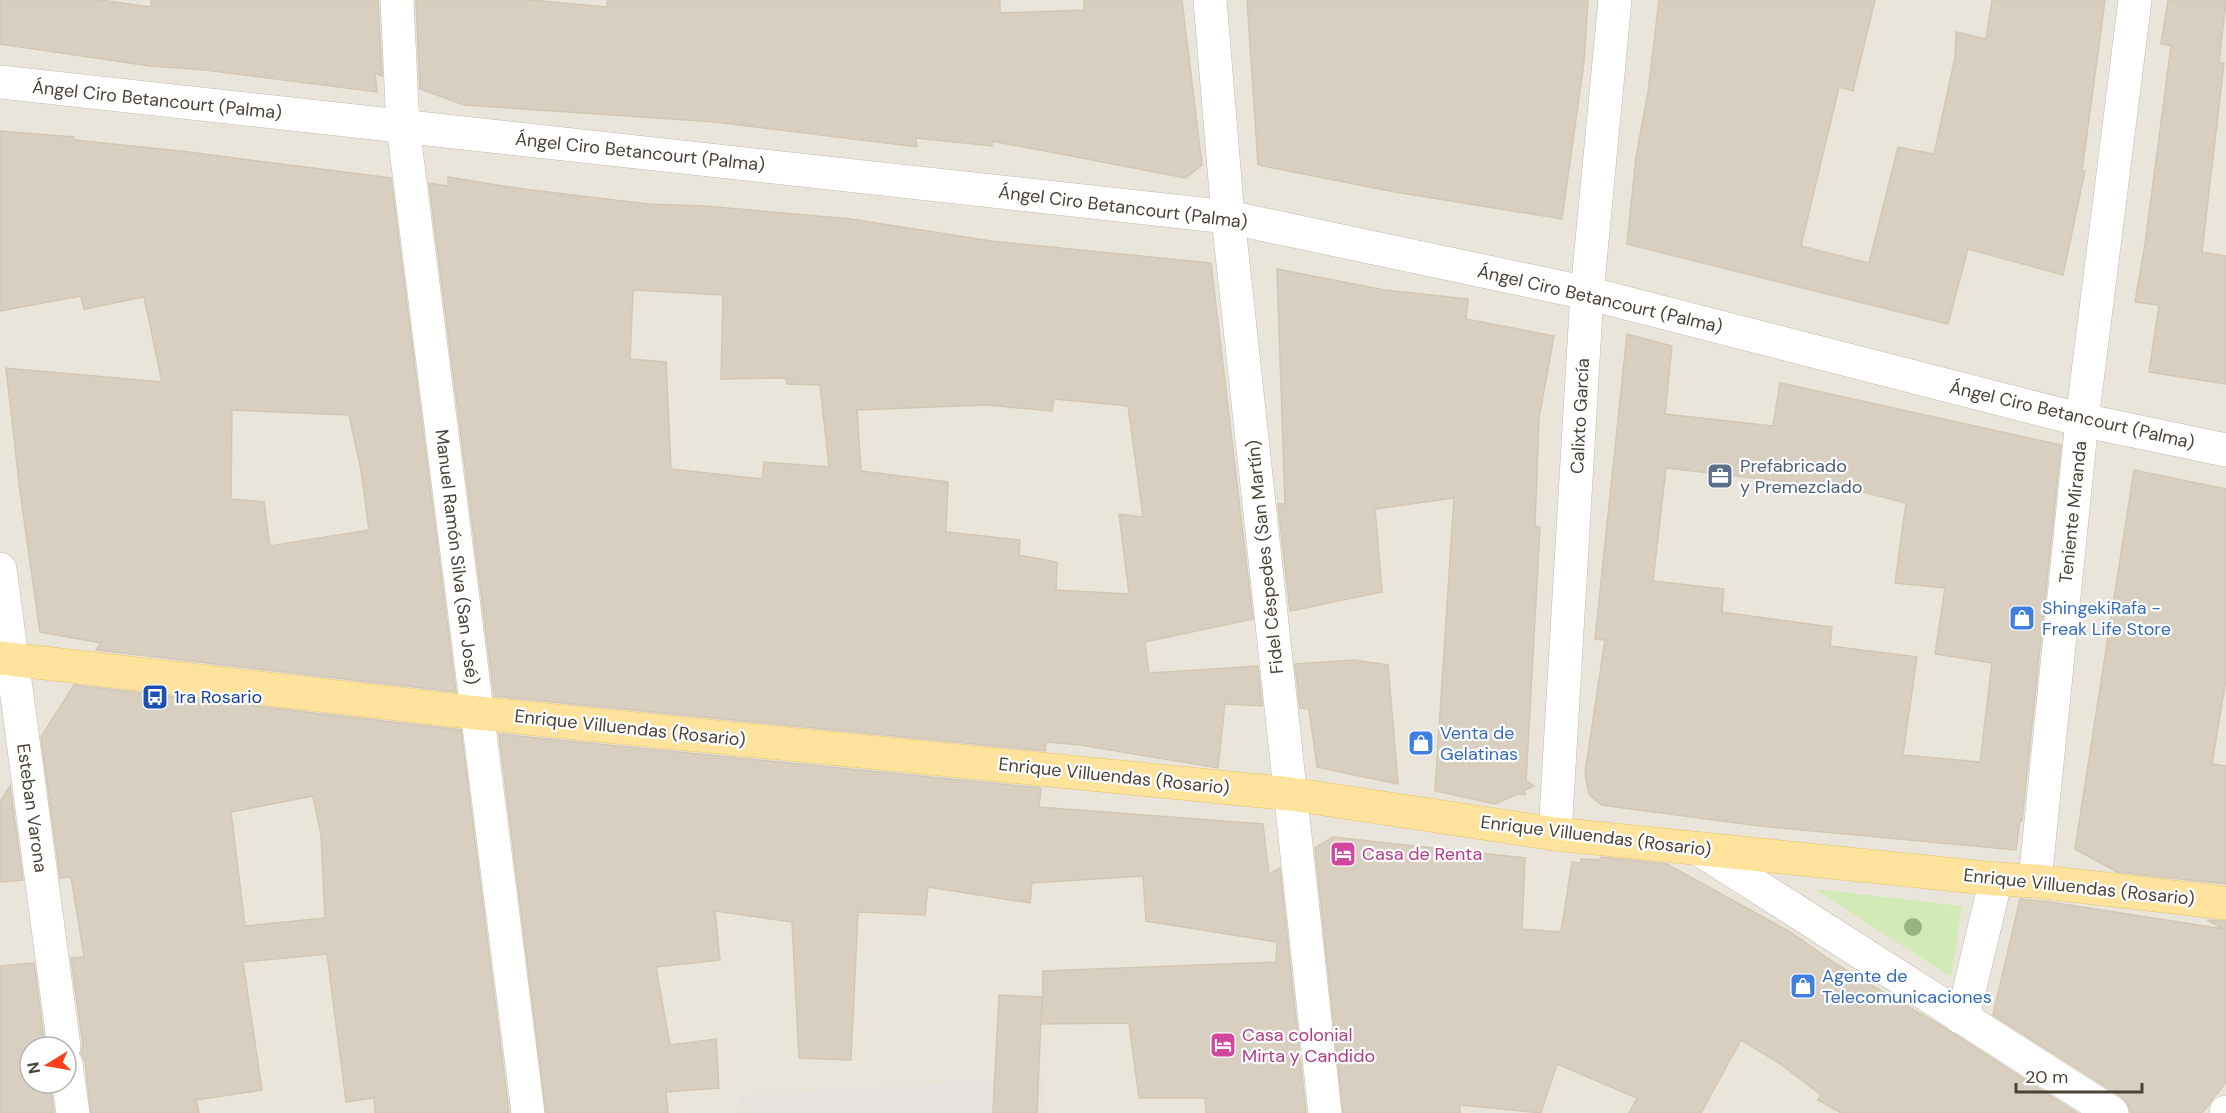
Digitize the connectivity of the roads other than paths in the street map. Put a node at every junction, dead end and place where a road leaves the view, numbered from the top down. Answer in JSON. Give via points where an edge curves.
{"nodes":[{"id":1,"x":397,"y":0,"type":"edge"},
{"id":2,"x":1210,"y":0,"type":"edge"},
{"id":3,"x":1615,"y":0,"type":"edge"},
{"id":4,"x":2134,"y":0,"type":"edge"},
{"id":5,"x":0,"y":82,"type":"edge"},
{"id":6,"x":404,"y":126,"type":"junction"},
{"id":7,"x":1228,"y":217,"type":"junction"},
{"id":8,"x":1587,"y":293,"type":"junction"},
{"id":9,"x":2082,"y":420,"type":"junction"},
{"id":10,"x":2226,"y":450,"type":"edge"},
{"id":11,"x":0,"y":569,"type":"edge"},
{"id":12,"x":6,"y":659,"type":"edge"},
{"id":13,"x":477,"y":713,"type":"junction"},
{"id":14,"x":1291,"y":794,"type":"junction"},
{"id":15,"x":1555,"y":834,"type":"junction"},
{"id":16,"x":1699,"y":849,"type":"junction"},
{"id":17,"x":1996,"y":879,"type":"junction"},
{"id":18,"x":2035,"y":881,"type":"junction"},
{"id":19,"x":2226,"y":903,"type":"edge"},
{"id":20,"x":1960,"y":1017,"type":"junction"},
{"id":21,"x":62,"y":1035,"type":"edge"},
{"id":22,"x":70,"y":1095,"type":"edge"},
{"id":23,"x":73,"y":1113,"type":"edge"},
{"id":24,"x":528,"y":1113,"type":"edge"},
{"id":25,"x":1325,"y":1113,"type":"edge"},
{"id":26,"x":2112,"y":1113,"type":"edge"}],
"edges":[{"from":1,"to":6,"type":"street","name":"Manuel Ramón Silva (San José)"},
{"from":2,"to":7,"type":"street","name":"Fidel Céspedes (San Martín)"},
{"from":3,"to":8,"type":"street","name":"Calixto García"},
{"from":4,"to":9,"type":"street","name":"Teniente Miranda"},
{"from":5,"to":6,"type":"street","name":"Ángel Ciro Betancourt (Palma)"},
{"from":6,"to":7,"type":"street","name":"Ángel Ciro Betancourt (Palma)"},
{"from":6,"to":13,"type":"street","name":"Manuel Ramón Silva (San José)"},
{"from":7,"to":8,"type":"street","name":"Ángel Ciro Betancourt (Palma)"},
{"from":7,"to":14,"type":"street","name":"Fidel Céspedes (San Martín)"},
{"from":8,"to":9,"type":"street","name":"Ángel Ciro Betancourt (Palma)"},
{"from":8,"to":15,"type":"street","name":"Calixto García"},
{"from":9,"to":10,"type":"street","name":"Ángel Ciro Betancourt (Palma)"},
{"from":9,"to":18,"type":"street","name":"Teniente Miranda"},
{"from":11,"to":12,"type":"street","name":"Esteban Varona"},
{"from":12,"to":13,"type":"main road","name":"Enrique Villuendas (Rosario)"},
{"from":12,"to":21,"type":"street","name":"Esteban Varona"},
{"from":13,"to":14,"type":"main road","name":"Enrique Villuendas (Rosario)"},
{"from":13,"to":24,"type":"street","name":"Manuel Ramón Silva (San José)"},
{"from":14,"to":15,"type":"main road","name":"Enrique Villuendas (Rosario)"},
{"from":14,"to":25,"type":"street","name":"Fidel Céspedes (San Martín)"},
{"from":15,"to":16,"type":"main road","name":"Enrique Villuendas (Rosario)"},
{"from":16,"to":17,"type":"main road","name":"Enrique Villuendas (Rosario)"},
{"from":16,"to":20,"type":"street"},
{"from":17,"to":18,"type":"main road","name":"Enrique Villuendas (Rosario)"},
{"from":17,"to":20,"type":"street"},
{"from":18,"to":19,"type":"main road","name":"Enrique Villuendas (Rosario)"},
{"from":20,"to":26,"type":"street"},
{"from":22,"to":23,"type":"street"}]}
